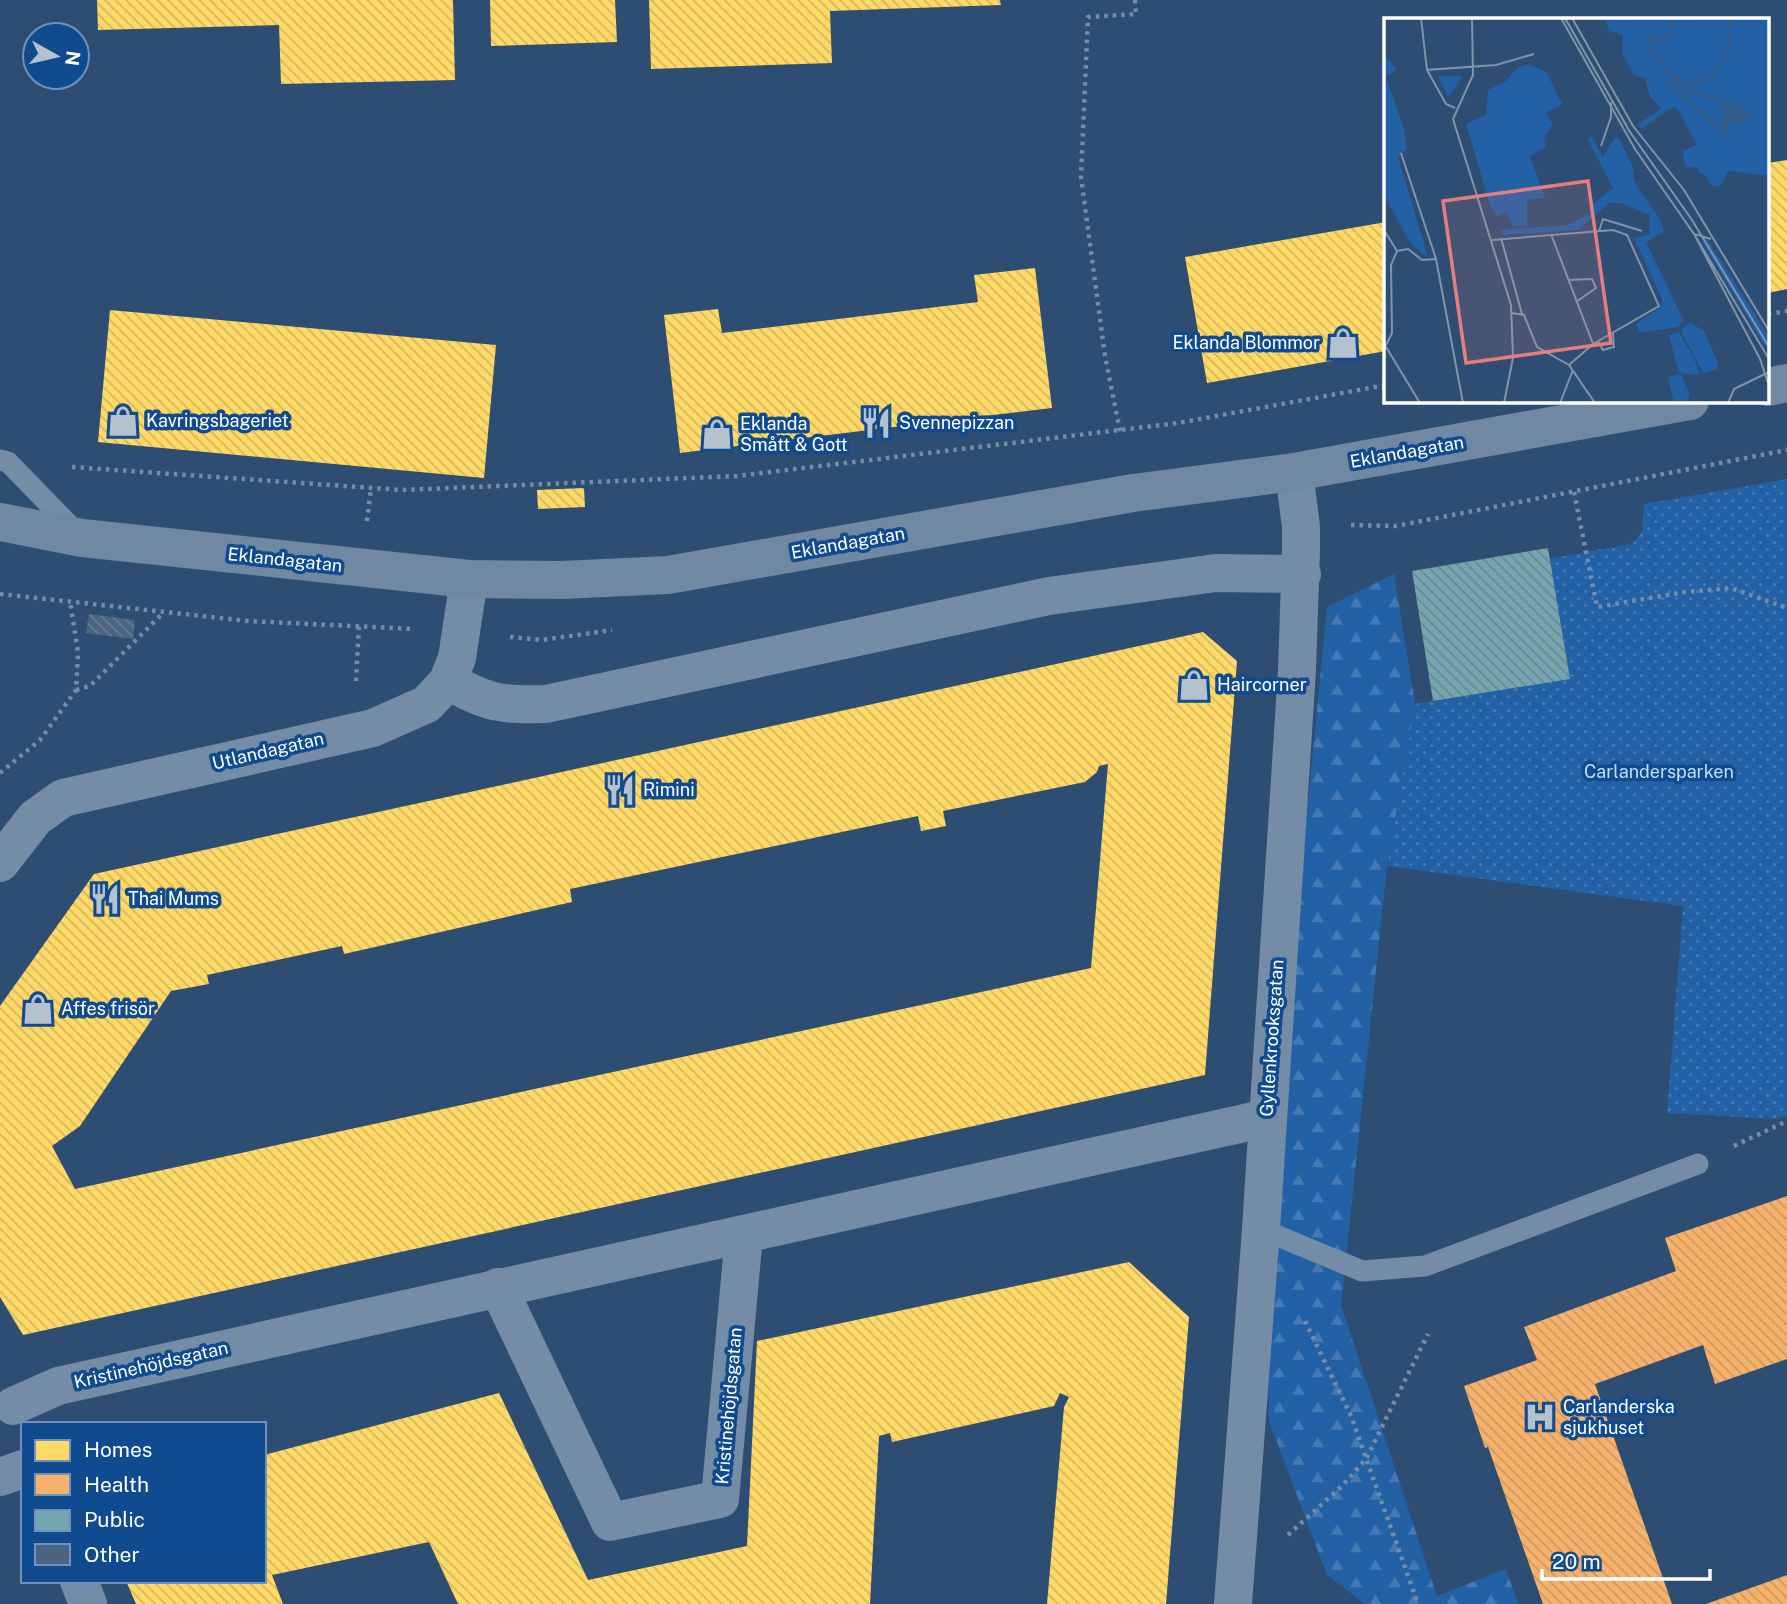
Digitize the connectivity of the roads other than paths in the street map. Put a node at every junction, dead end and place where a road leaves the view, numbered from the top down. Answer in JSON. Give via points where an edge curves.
{"nodes":[{"id":1,"x":1684,"y":402,"type":"edge"},
{"id":2,"x":4,"y":461,"type":"edge"},
{"id":3,"x":1294,"y":472,"type":"junction"},
{"id":4,"x":0,"y":522,"type":"edge"},
{"id":5,"x":82,"y":538,"type":"junction"},
{"id":6,"x":1302,"y":574,"type":"junction"},
{"id":7,"x":469,"y":579,"type":"junction"},
{"id":8,"x":448,"y":681,"type":"junction"},
{"id":9,"x":0,"y":863,"type":"edge"},
{"id":10,"x":1267,"y":1118,"type":"junction"},
{"id":11,"x":1698,"y":1164,"type":"road end"},
{"id":12,"x":1261,"y":1229,"type":"junction"},
{"id":13,"x":744,"y":1235,"type":"junction"},
{"id":14,"x":498,"y":1287,"type":"junction"},
{"id":15,"x":12,"y":1407,"type":"edge"},
{"id":16,"x":21,"y":1470,"type":"edge"},
{"id":17,"x":0,"y":1477,"type":"edge"},
{"id":18,"x":80,"y":1583,"type":"edge"},
{"id":19,"x":1234,"y":1596,"type":"edge"},
{"id":20,"x":88,"y":1604,"type":"edge"}],
"edges":[{"from":1,"to":3,"type":"street","name":"Eklandagatan"},
{"from":2,"to":5,"type":"lane"},
{"from":3,"to":6,"type":"street","name":"Gyllenkrooksgatan"},
{"from":3,"to":7,"type":"street","name":"Eklandagatan","via":[[1133,493],[668,575]]},
{"from":4,"to":5,"type":"street","name":"Eklandagatan"},
{"from":5,"to":7,"type":"street","name":"Eklandagatan"},
{"from":6,"to":8,"type":"street","via":[[1216,573],[1049,596],[546,704],[505,705]]},
{"from":6,"to":10,"type":"street","name":"Gyllenkrooksgatan"},
{"from":7,"to":8,"type":"street","name":"Utlandagatan","via":[[457,658]]},
{"from":8,"to":9,"type":"street","name":"Utlandagatan","via":[[427,704],[373,728],[63,798],[35,818]]},
{"from":10,"to":12,"type":"street","name":"Gyllenkrooksgatan"},
{"from":10,"to":13,"type":"street","name":"Kristinehöjdsgatan"},
{"from":11,"to":12,"type":"lane","via":[[1425,1266],[1362,1270]]},
{"from":12,"to":19,"type":"street","name":"Gyllenkrooksgatan"},
{"from":13,"to":14,"type":"street","name":"Kristinehöjdsgatan"},
{"from":13,"to":14,"type":"street","name":"Kristinehöjdsgatan","via":[[720,1499],[610,1522]]},
{"from":14,"to":15,"type":"street","name":"Kristinehöjdsgatan","via":[[58,1386]]},
{"from":16,"to":17,"type":"street"},
{"from":18,"to":20,"type":"street"}]}
